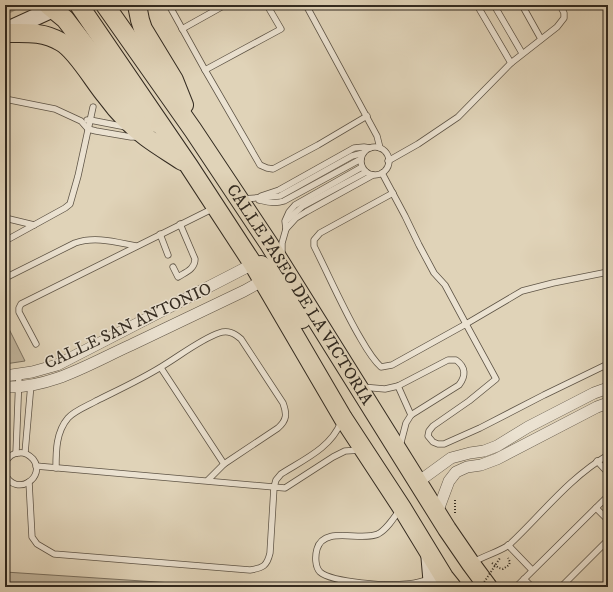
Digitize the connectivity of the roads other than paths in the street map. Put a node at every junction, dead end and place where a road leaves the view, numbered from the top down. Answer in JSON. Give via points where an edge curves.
{"nodes":[{"id":1,"x":80,"y":5,"type":"edge"},
{"id":2,"x":105,"y":5,"type":"edge"},
{"id":3,"x":137,"y":5,"type":"edge"},
{"id":4,"x":169,"y":5,"type":"edge"},
{"id":5,"x":225,"y":5,"type":"edge"},
{"id":6,"x":267,"y":5,"type":"edge"},
{"id":7,"x":306,"y":5,"type":"edge"},
{"id":8,"x":476,"y":5,"type":"edge"},
{"id":9,"x":494,"y":5,"type":"edge"},
{"id":10,"x":522,"y":5,"type":"edge"},
{"id":11,"x":560,"y":5,"type":"edge"},
{"id":12,"x":55,"y":6,"type":"edge"},
{"id":13,"x":182,"y":29,"type":"junction"},
{"id":14,"x":5,"y":32,"type":"edge"},
{"id":15,"x":542,"y":39,"type":"junction"},
{"id":16,"x":522,"y":53,"type":"junction"},
{"id":17,"x":510,"y":63,"type":"junction"},
{"id":18,"x":205,"y":70,"type":"junction"},
{"id":19,"x":5,"y":99,"type":"edge"},
{"id":20,"x":93,"y":107,"type":"dead end"},
{"id":21,"x":367,"y":116,"type":"junction"},
{"id":22,"x":90,"y":120,"type":"junction"},
{"id":23,"x":81,"y":122,"type":"junction"},
{"id":24,"x":163,"y":127,"type":"junction"},
{"id":25,"x":88,"y":129,"type":"junction"},
{"id":26,"x":193,"y":130,"type":"junction"},
{"id":27,"x":140,"y":132,"type":"junction"},
{"id":28,"x":370,"y":148,"type":"junction"},
{"id":29,"x":380,"y":148,"type":"junction"},
{"id":30,"x":363,"y":153,"type":"junction"},
{"id":31,"x":361,"y":159,"type":"junction"},
{"id":32,"x":388,"y":161,"type":"junction"},
{"id":33,"x":190,"y":166,"type":"junction"},
{"id":34,"x":364,"y":170,"type":"junction"},
{"id":35,"x":382,"y":173,"type":"junction"},
{"id":36,"x":373,"y":175,"type":"junction"},
{"id":37,"x":392,"y":193,"type":"junction"},
{"id":38,"x":245,"y":199,"type":"junction"},
{"id":39,"x":216,"y":206,"type":"junction"},
{"id":40,"x":5,"y":218,"type":"edge"},
{"id":41,"x":180,"y":224,"type":"junction"},
{"id":42,"x":34,"y":225,"type":"junction"},
{"id":43,"x":286,"y":229,"type":"junction"},
{"id":44,"x":160,"y":234,"type":"junction"},
{"id":45,"x":5,"y":241,"type":"edge"},
{"id":46,"x":269,"y":244,"type":"junction"},
{"id":47,"x":136,"y":246,"type":"junction"},
{"id":48,"x":168,"y":255,"type":"dead end"},
{"id":49,"x":253,"y":264,"type":"junction"},
{"id":50,"x":282,"y":264,"type":"junction"},
{"id":51,"x":173,"y":267,"type":"dead end"},
{"id":52,"x":608,"y":272,"type":"edge"},
{"id":53,"x":5,"y":278,"type":"edge"},
{"id":54,"x":262,"y":281,"type":"junction"},
{"id":55,"x":466,"y":324,"type":"junction"},
{"id":56,"x":328,"y":340,"type":"junction"},
{"id":57,"x":36,"y":344,"type":"dead end"},
{"id":58,"x":608,"y":364,"type":"edge"},
{"id":59,"x":160,"y":368,"type":"junction"},
{"id":60,"x":32,"y":372,"type":"junction"},
{"id":61,"x":19,"y":375,"type":"junction"},
{"id":62,"x":5,"y":376,"type":"edge"},
{"id":63,"x":31,"y":386,"type":"junction"},
{"id":64,"x":398,"y":386,"type":"junction"},
{"id":65,"x":5,"y":387,"type":"edge"},
{"id":66,"x":358,"y":387,"type":"junction"},
{"id":67,"x":18,"y":388,"type":"junction"},
{"id":68,"x":608,"y":388,"type":"edge"},
{"id":69,"x":608,"y":403,"type":"edge"},
{"id":70,"x":411,"y":415,"type":"junction"},
{"id":71,"x":343,"y":418,"type":"junction"},
{"id":72,"x":363,"y":450,"type":"junction"},
{"id":73,"x":399,"y":452,"type":"junction"},
{"id":74,"x":16,"y":453,"type":"junction"},
{"id":75,"x":25,"y":453,"type":"junction"},
{"id":76,"x":608,"y":455,"type":"edge"},
{"id":77,"x":597,"y":461,"type":"junction"},
{"id":78,"x":5,"y":463,"type":"edge"},
{"id":79,"x":224,"y":464,"type":"junction"},
{"id":80,"x":36,"y":466,"type":"junction"},
{"id":81,"x":56,"y":468,"type":"junction"},
{"id":82,"x":608,"y":473,"type":"edge"},
{"id":83,"x":5,"y":474,"type":"edge"},
{"id":84,"x":208,"y":480,"type":"junction"},
{"id":85,"x":29,"y":482,"type":"junction"},
{"id":86,"x":418,"y":482,"type":"junction"},
{"id":87,"x":274,"y":487,"type":"junction"},
{"id":88,"x":608,"y":496,"type":"edge"},
{"id":89,"x":402,"y":508,"type":"junction"},
{"id":90,"x":596,"y":508,"type":"junction"},
{"id":91,"x":437,"y":513,"type":"junction"},
{"id":92,"x":608,"y":520,"type":"edge"},
{"id":93,"x":608,"y":540,"type":"edge"},
{"id":94,"x":508,"y":545,"type":"junction"},
{"id":95,"x":471,"y":564,"type":"junction"},
{"id":96,"x":532,"y":570,"type":"junction"},
{"id":97,"x":524,"y":579,"type":"junction"},
{"id":98,"x":440,"y":582,"type":"edge"},
{"id":99,"x":488,"y":587,"type":"edge"},
{"id":100,"x":516,"y":587,"type":"edge"},
{"id":101,"x":532,"y":587,"type":"edge"},
{"id":102,"x":561,"y":587,"type":"edge"}],
"edges":[{"from":1,"to":24,"type":"main road","name":"CALLE PASEO DE LA VICTORIA"},
{"from":2,"to":26,"type":"main road","name":"CALLE PASEO DE LA VICTORIA"},
{"from":3,"to":26,"type":"main road","via":[[143,29],[176,85]]},
{"from":4,"to":13,"type":"lane"},
{"from":5,"to":13,"type":"lane"},
{"from":6,"to":18,"type":"lane","via":[[281,29]]},
{"from":7,"to":21,"type":"lane"},
{"from":8,"to":17,"type":"lane"},
{"from":9,"to":16,"type":"lane"},
{"from":10,"to":15,"type":"lane"},
{"from":11,"to":15,"type":"lane","via":[[564,13],[562,23]]},
{"from":12,"to":14,"type":"main road"},
{"from":12,"to":24,"type":"main road","via":[[132,106],[142,116]]},
{"from":13,"to":18,"type":"lane"},
{"from":14,"to":27,"type":"main road","via":[[38,33],[63,43],[106,96]]},
{"from":15,"to":16,"type":"lane"},
{"from":16,"to":17,"type":"lane"},
{"from":17,"to":32,"type":"lane","via":[[458,117]]},
{"from":18,"to":21,"type":"lane","via":[[256,159],[260,165],[267,168],[272,169],[292,159]]},
{"from":19,"to":23,"type":"lane","via":[[55,109]]},
{"from":20,"to":22,"type":"lane"},
{"from":21,"to":29,"type":"lane"},
{"from":22,"to":23,"type":"lane"},
{"from":22,"to":25,"type":"lane"},
{"from":22,"to":27,"type":"lane"},
{"from":23,"to":25,"type":"lane"},
{"from":24,"to":33,"type":"main road","name":"CALLE PASEO DE LA VICTORIA"},
{"from":24,"to":46,"type":"main road","via":[[184,143],[249,235]]},
{"from":25,"to":27,"type":"lane","via":[[131,137]]},
{"from":25,"to":42,"type":"lane","via":[[70,204]]},
{"from":26,"to":38,"type":"main road","name":"CALLE PASEO DE LA VICTORIA"},
{"from":27,"to":33,"type":"main road"},
{"from":28,"to":29,"type":"lane"},
{"from":28,"to":30,"type":"lane"},
{"from":28,"to":38,"type":"lane","via":[[354,148],[278,190]]},
{"from":29,"to":32,"type":"lane","via":[[385,151]]},
{"from":30,"to":31,"type":"lane"},
{"from":30,"to":38,"type":"lane","via":[[352,156],[280,196]]},
{"from":31,"to":34,"type":"lane"},
{"from":31,"to":38,"type":"lane","via":[[284,201],[272,203]]},
{"from":32,"to":35,"type":"lane","via":[[387,168]]},
{"from":33,"to":39,"type":"main road","name":"CALLE PASEO DE LA VICTORIA"},
{"from":34,"to":36,"type":"lane"},
{"from":34,"to":43,"type":"lane","via":[[296,206],[289,212],[285,221]]},
{"from":35,"to":36,"type":"lane"},
{"from":35,"to":37,"type":"lane"},
{"from":36,"to":43,"type":"lane","via":[[296,218]]},
{"from":37,"to":55,"type":"lane","via":[[430,266],[445,285]]},
{"from":37,"to":55,"type":"lane","via":[[320,233],[314,240],[314,246],[349,319],[381,367],[392,365]]},
{"from":38,"to":46,"type":"main road","name":"CALLE PASEO DE LA VICTORIA"},
{"from":39,"to":41,"type":"lane"},
{"from":39,"to":49,"type":"main road","name":"CALLE PASEO DE LA VICTORIA"},
{"from":40,"to":42,"type":"lane"},
{"from":41,"to":44,"type":"lane"},
{"from":41,"to":51,"type":"lane","via":[[195,263],[191,269],[178,277]]},
{"from":42,"to":45,"type":"lane"},
{"from":43,"to":50,"type":"lane","via":[[282,243]]},
{"from":44,"to":47,"type":"lane"},
{"from":44,"to":48,"type":"lane"},
{"from":46,"to":50,"type":"main road","name":"CALLE PASEO DE LA VICTORIA"},
{"from":47,"to":53,"type":"lane","via":[[85,239]]},
{"from":47,"to":57,"type":"lane","via":[[21,304],[19,312]]},
{"from":49,"to":54,"type":"main road","name":"CALLE PASEO DE LA VICTORIA"},
{"from":49,"to":56,"type":"main road","via":[[268,269],[298,314],[311,328]]},
{"from":49,"to":60,"type":"street","name":"CALLE SAN ANTONIO","via":[[57,365]]},
{"from":50,"to":56,"type":"main road","name":"CALLE PASEO DE LA VICTORIA"},
{"from":52,"to":55,"type":"lane","via":[[522,291]]},
{"from":54,"to":63,"type":"street","name":"CALLE SAN ANTONIO","via":[[65,375]]},
{"from":54,"to":71,"type":"main road","name":"CALLE PASEO DE LA VICTORIA"},
{"from":55,"to":58,"type":"lane","via":[[496,379],[433,426],[428,436],[438,444],[444,444],[480,428]]},
{"from":56,"to":66,"type":"main road","name":"CALLE PASEO DE LA VICTORIA"},
{"from":59,"to":79,"type":"lane"},
{"from":59,"to":79,"type":"lane","via":[[220,332],[228,331],[241,339],[283,403],[286,417],[278,428]]},
{"from":59,"to":81,"type":"lane","via":[[68,417],[56,445]]},
{"from":60,"to":61,"type":"street","name":"CALLE SAN ANTONIO"},
{"from":60,"to":63,"type":"lane"},
{"from":61,"to":62,"type":"street","name":"CALLE SAN ANTONIO"},
{"from":61,"to":67,"type":"lane"},
{"from":63,"to":67,"type":"street","name":"CALLE SAN ANTONIO"},
{"from":63,"to":75,"type":"lane"},
{"from":64,"to":66,"type":"lane","via":[[385,389]]},
{"from":64,"to":70,"type":"lane"},
{"from":64,"to":70,"type":"lane","via":[[448,360],[456,360],[464,369],[464,378],[459,385]]},
{"from":65,"to":67,"type":"street","name":"CALLE SAN ANTONIO"},
{"from":66,"to":73,"type":"main road","name":"CALLE PASEO DE LA VICTORIA"},
{"from":67,"to":74,"type":"lane"},
{"from":68,"to":86,"type":"street","via":[[528,427],[497,446],[451,458]]},
{"from":69,"to":91,"type":"street","via":[[497,459],[460,469],[449,481]]},
{"from":70,"to":73,"type":"lane","via":[[406,423]]},
{"from":71,"to":72,"type":"main road","name":"CALLE PASEO DE LA VICTORIA"},
{"from":71,"to":87,"type":"lane","via":[[337,432],[327,444],[281,474]]},
{"from":72,"to":87,"type":"lane","via":[[346,451],[285,488]]},
{"from":72,"to":89,"type":"main road","name":"CALLE PASEO DE LA VICTORIA"},
{"from":73,"to":86,"type":"main road","name":"CALLE PASEO DE LA VICTORIA"},
{"from":74,"to":75,"type":"lane"},
{"from":74,"to":78,"type":"lane"},
{"from":75,"to":80,"type":"lane","via":[[32,458]]},
{"from":76,"to":77,"type":"lane"},
{"from":77,"to":82,"type":"lane"},
{"from":77,"to":94,"type":"lane","via":[[566,487]]},
{"from":79,"to":84,"type":"lane"},
{"from":80,"to":81,"type":"lane"},
{"from":80,"to":85,"type":"lane","via":[[35,475]]},
{"from":81,"to":84,"type":"lane"},
{"from":83,"to":85,"type":"lane","via":[[13,484],[24,485]]},
{"from":84,"to":87,"type":"lane"},
{"from":85,"to":87,"type":"lane","via":[[32,537],[37,544],[54,554],[250,570],[259,569],[268,560]]},
{"from":86,"to":91,"type":"main road","name":"CALLE PASEO DE LA VICTORIA"},
{"from":88,"to":90,"type":"lane"},
{"from":89,"to":98,"type":"main road","name":"CALLE PASEO DE LA VICTORIA","via":[[429,552]]},
{"from":89,"to":98,"type":"lane","via":[[376,535],[326,538],[317,550],[316,565],[319,571],[332,578],[379,584]]},
{"from":90,"to":92,"type":"lane"},
{"from":90,"to":96,"type":"lane"},
{"from":91,"to":95,"type":"main road","name":"CALLE PASEO DE LA VICTORIA"},
{"from":93,"to":102,"type":"lane"},
{"from":94,"to":95,"type":"lane"},
{"from":94,"to":96,"type":"lane"},
{"from":95,"to":99,"type":"main road","name":"CALLE PASEO DE LA VICTORIA"},
{"from":96,"to":97,"type":"lane"},
{"from":97,"to":100,"type":"lane"},
{"from":97,"to":101,"type":"lane"}]}
